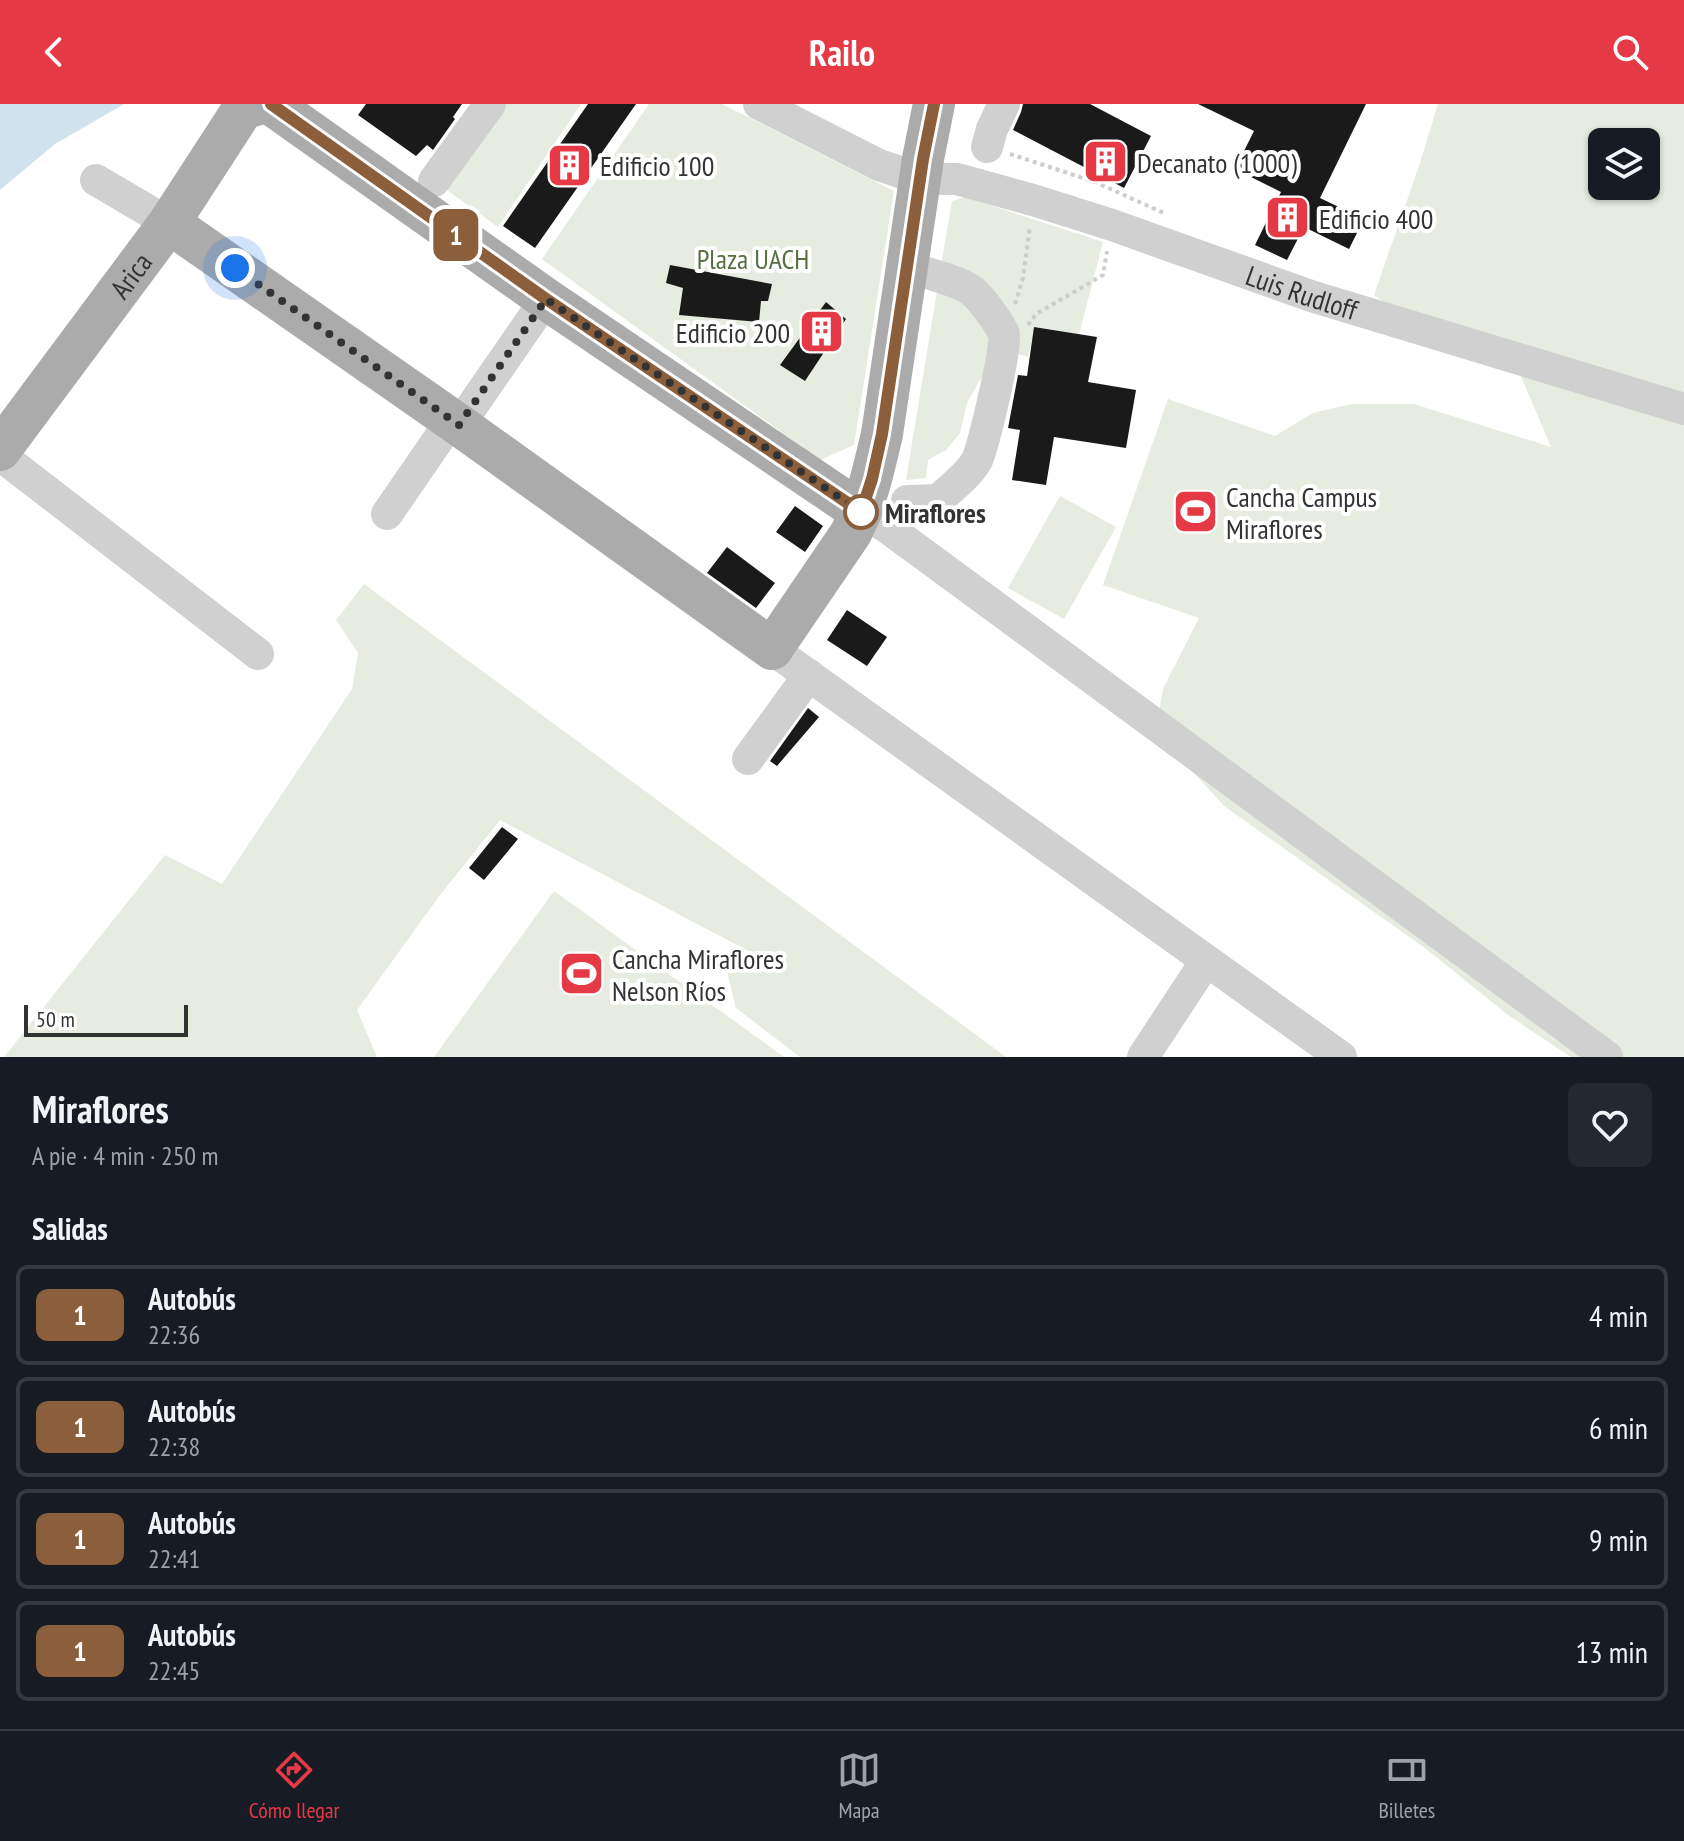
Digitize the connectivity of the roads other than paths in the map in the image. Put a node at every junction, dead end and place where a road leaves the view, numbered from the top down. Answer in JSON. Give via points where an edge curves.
{"nodes":[{"id":1,"x":259,"y":104,"type":"edge"},
{"id":2,"x":271,"y":104,"type":"edge"},
{"id":3,"x":490,"y":104,"type":"edge"},
{"id":4,"x":759,"y":104,"type":"edge"},
{"id":5,"x":934,"y":104,"type":"edge"},
{"id":6,"x":1004,"y":104,"type":"edge"},
{"id":7,"x":987,"y":147,"type":"dead end"},
{"id":8,"x":921,"y":179,"type":"junction"},
{"id":9,"x":96,"y":180,"type":"dead end"},
{"id":10,"x":434,"y":181,"type":"dead end"},
{"id":11,"x":169,"y":223,"type":"junction"},
{"id":12,"x":907,"y":267,"type":"junction"},
{"id":13,"x":546,"y":299,"type":"junction"},
{"id":14,"x":1684,"y":409,"type":"edge"},
{"id":15,"x":459,"y":425,"type":"junction"},
{"id":16,"x":0,"y":453,"type":"edge"},
{"id":17,"x":907,"y":501,"type":"dead end"},
{"id":18,"x":861,"y":512,"type":"junction"},
{"id":19,"x":387,"y":514,"type":"dead end"},
{"id":20,"x":772,"y":649,"type":"junction"},
{"id":21,"x":258,"y":654,"type":"dead end"},
{"id":22,"x":809,"y":675,"type":"junction"},
{"id":23,"x":748,"y":759,"type":"dead end"},
{"id":24,"x":1206,"y":961,"type":"junction"},
{"id":25,"x":1143,"y":1057,"type":"edge"},
{"id":26,"x":1341,"y":1057,"type":"edge"},
{"id":27,"x":1607,"y":1057,"type":"edge"}],
"edges":[{"from":1,"to":11,"type":"main road","name":"Arica","via":[[243,109]]},
{"from":2,"to":13,"type":"main road"},
{"from":3,"to":10,"type":"street"},
{"from":4,"to":8,"type":"street","name":"Luis Rudloff","via":[[879,165]]},
{"from":5,"to":8,"type":"main road"},
{"from":6,"to":7,"type":"street"},
{"from":8,"to":12,"type":"main road"},
{"from":8,"to":14,"type":"street","name":"Luis Rudloff","via":[[957,179],[1033,200],[1311,296]]},
{"from":9,"to":11,"type":"street"},
{"from":11,"to":15,"type":"main road"},
{"from":11,"to":16,"type":"main road","name":"Arica"},
{"from":12,"to":17,"type":"street","via":[[969,288],[984,304],[1004,345],[976,460],[938,500]]},
{"from":12,"to":18,"type":"main road","via":[[882,434]]},
{"from":13,"to":15,"type":"street"},
{"from":13,"to":18,"type":"main road"},
{"from":15,"to":19,"type":"street","via":[[442,434]]},
{"from":15,"to":20,"type":"main road"},
{"from":16,"to":21,"type":"street"},
{"from":18,"to":20,"type":"main road"},
{"from":18,"to":27,"type":"street"},
{"from":20,"to":22,"type":"street"},
{"from":22,"to":23,"type":"street"},
{"from":22,"to":24,"type":"street"},
{"from":24,"to":25,"type":"street"},
{"from":24,"to":26,"type":"street"}]}
